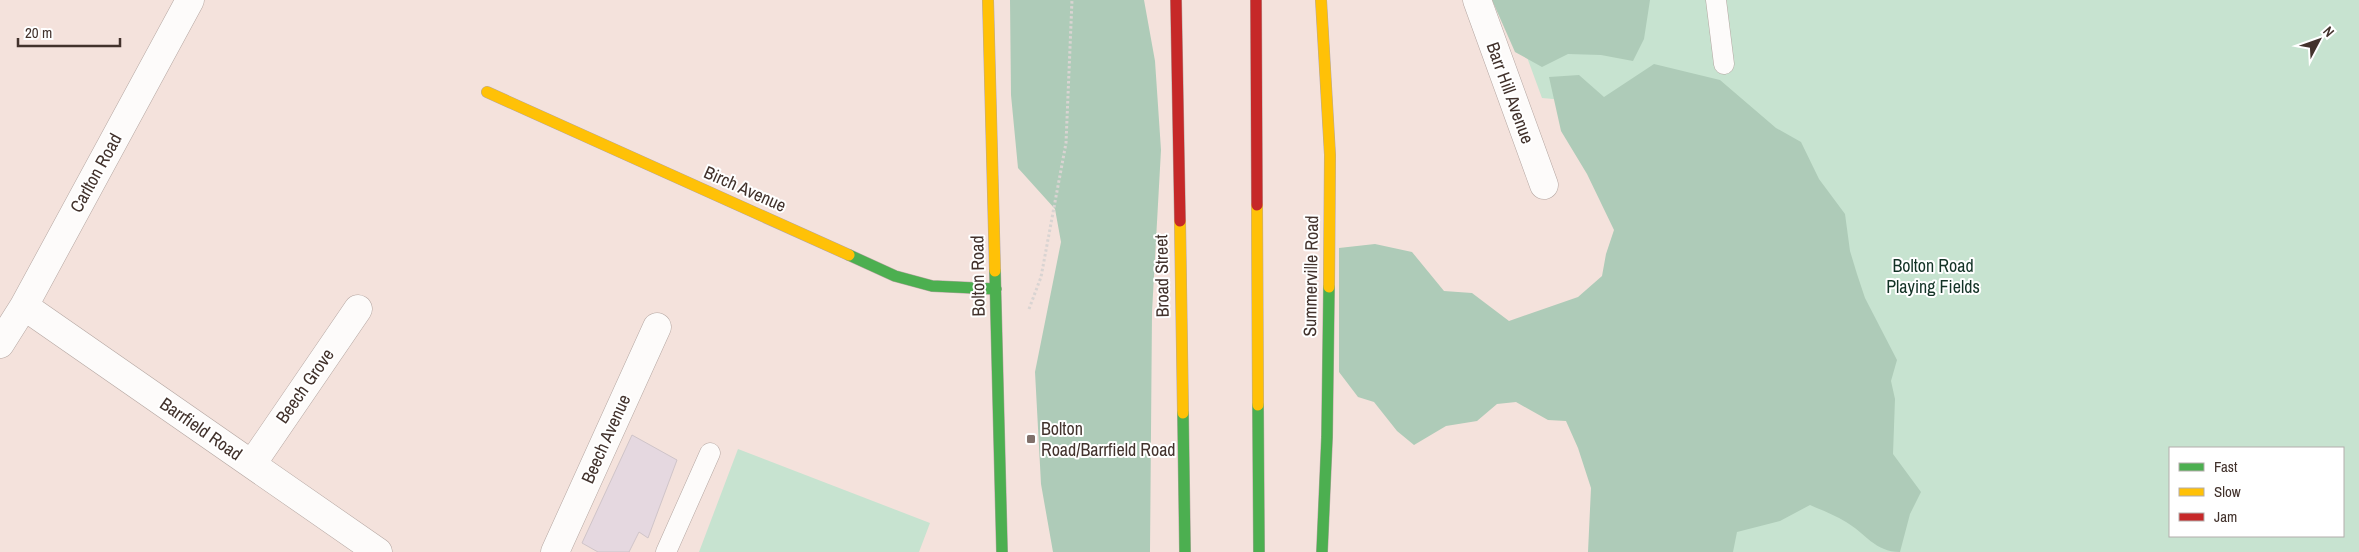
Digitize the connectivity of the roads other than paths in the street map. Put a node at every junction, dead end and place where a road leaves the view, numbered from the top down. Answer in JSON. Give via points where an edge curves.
{"nodes":[{"id":1,"x":190,"y":0,"type":"edge"},
{"id":2,"x":988,"y":0,"type":"edge"},
{"id":3,"x":1176,"y":0,"type":"edge"},
{"id":4,"x":1256,"y":0,"type":"edge"},
{"id":5,"x":1321,"y":0,"type":"edge"},
{"id":6,"x":1477,"y":0,"type":"edge"},
{"id":7,"x":1716,"y":0,"type":"edge"},
{"id":8,"x":1724,"y":64,"type":"dead end"},
{"id":9,"x":488,"y":92,"type":"dead end"},
{"id":10,"x":1544,"y":185,"type":"dead end"},
{"id":11,"x":996,"y":289,"type":"junction"},
{"id":12,"x":24,"y":306,"type":"junction"},
{"id":13,"x":358,"y":309,"type":"dead end"},
{"id":14,"x":657,"y":327,"type":"dead end"},
{"id":15,"x":0,"y":344,"type":"edge"},
{"id":16,"x":710,"y":453,"type":"dead end"},
{"id":17,"x":252,"y":464,"type":"junction"},
{"id":18,"x":378,"y":552,"type":"edge"},
{"id":19,"x":556,"y":552,"type":"edge"},
{"id":20,"x":666,"y":552,"type":"edge"},
{"id":21,"x":1002,"y":552,"type":"edge"},
{"id":22,"x":1185,"y":552,"type":"edge"},
{"id":23,"x":1259,"y":552,"type":"edge"},
{"id":24,"x":1322,"y":552,"type":"edge"}],
"edges":[{"from":1,"to":12,"type":"street","name":"Carlton Road"},
{"from":2,"to":11,"type":"main road","name":"Bolton Road"},
{"from":3,"to":22,"type":"main road","name":"Broad Street"},
{"from":4,"to":23,"type":"main road"},
{"from":5,"to":24,"type":"main road","name":"Summerville Road","via":[[1330,155],[1327,437]]},
{"from":6,"to":10,"type":"street","name":"Barr Hill Avenue"},
{"from":7,"to":8,"type":"lane"},
{"from":9,"to":11,"type":"main road","name":"Birch Avenue","via":[[895,276],[932,286]]},
{"from":11,"to":21,"type":"main road","name":"Bolton Road"},
{"from":12,"to":15,"type":"street","name":"Carlton Road"},
{"from":12,"to":17,"type":"street","name":"Barrfield Road"},
{"from":13,"to":17,"type":"street","name":"Beech Grove"},
{"from":14,"to":19,"type":"street","name":"Beech Avenue"},
{"from":16,"to":20,"type":"lane"},
{"from":17,"to":18,"type":"street","name":"Barrfield Road"}]}
